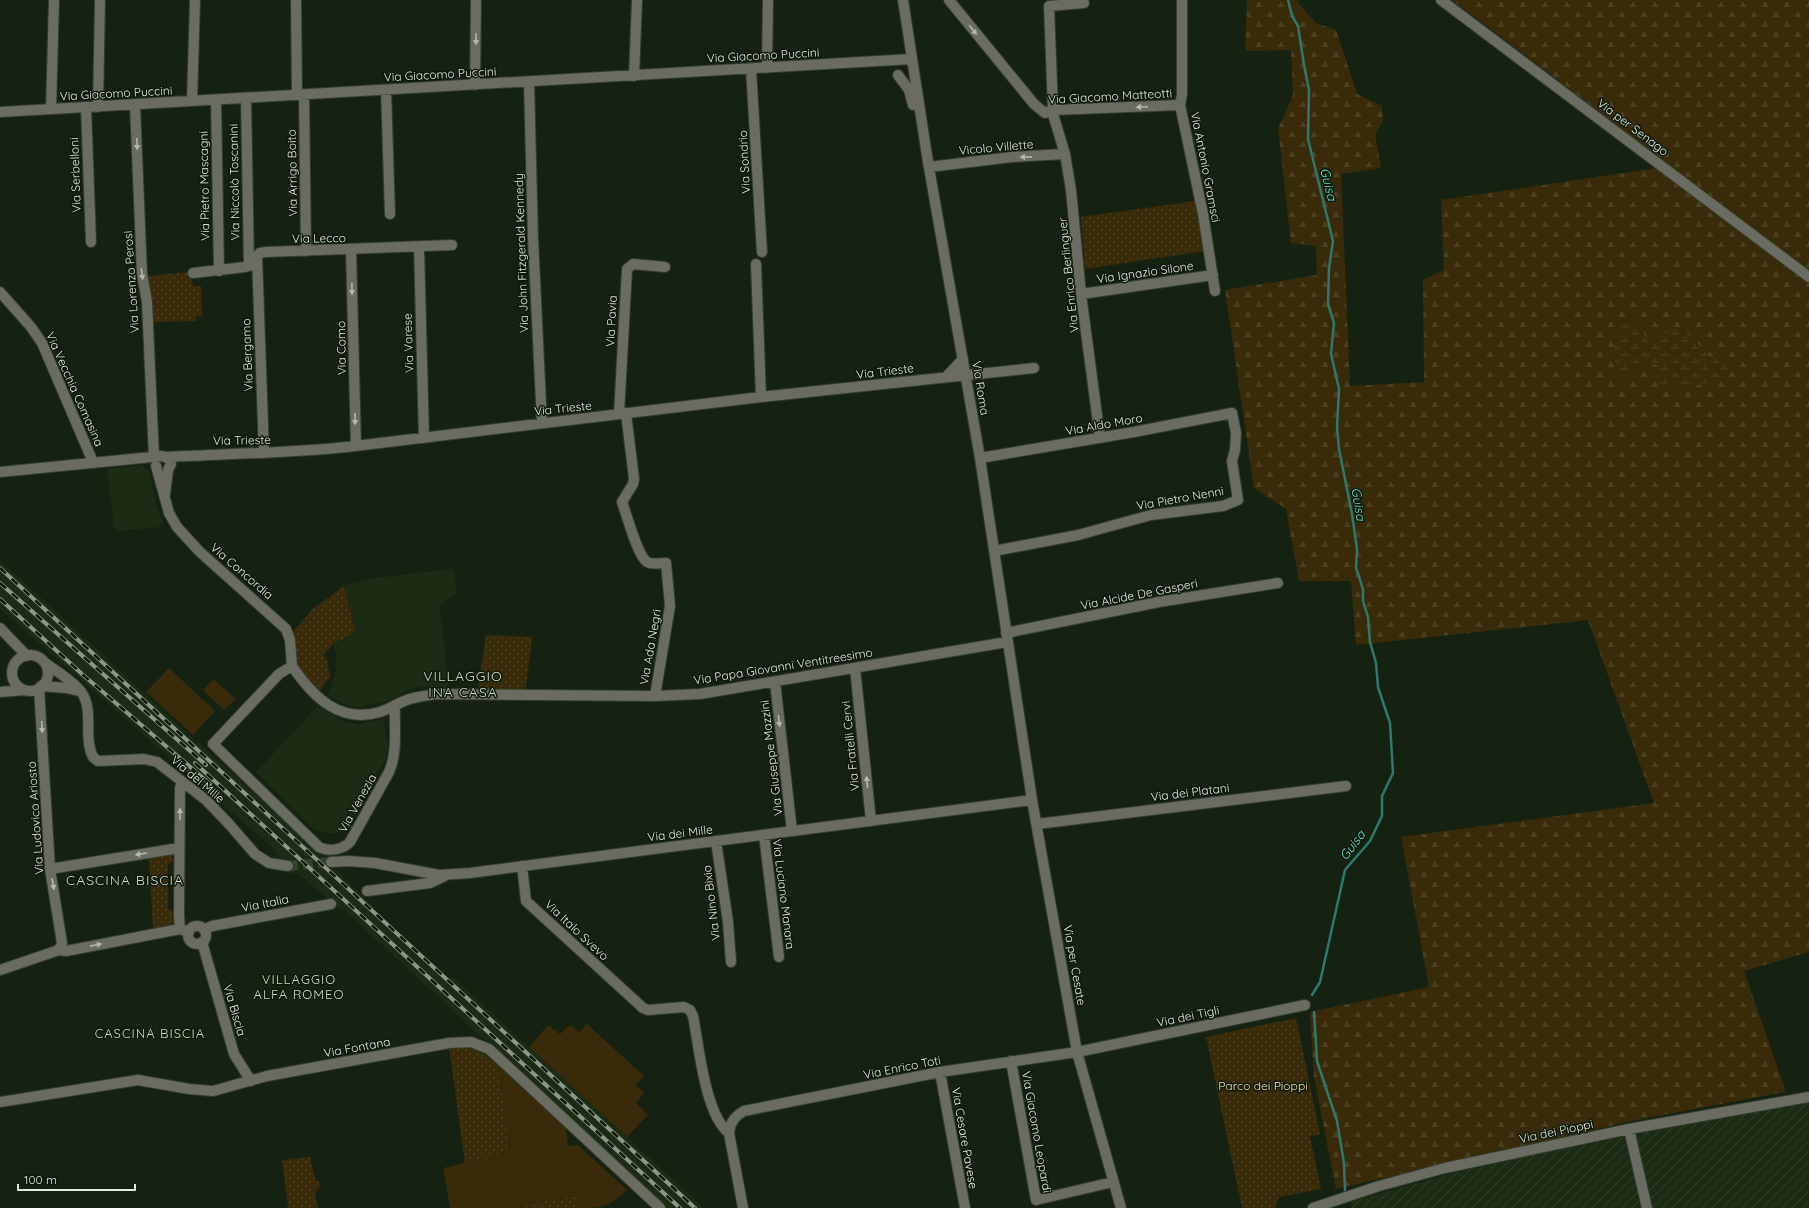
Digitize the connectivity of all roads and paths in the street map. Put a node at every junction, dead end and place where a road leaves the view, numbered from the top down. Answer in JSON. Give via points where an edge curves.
{"nodes":[{"id":1,"x":54,"y":0,"type":"edge"},
{"id":2,"x":100,"y":0,"type":"edge"},
{"id":3,"x":195,"y":0,"type":"edge"},
{"id":4,"x":296,"y":0,"type":"edge"},
{"id":5,"x":476,"y":0,"type":"edge"},
{"id":6,"x":637,"y":0,"type":"edge"},
{"id":7,"x":768,"y":0,"type":"edge"},
{"id":8,"x":903,"y":0,"type":"edge"},
{"id":9,"x":949,"y":0,"type":"edge"},
{"id":10,"x":1182,"y":0,"type":"edge"},
{"id":11,"x":1441,"y":0,"type":"edge"},
{"id":12,"x":1084,"y":3,"type":"dead end"},
{"id":13,"x":912,"y":59,"type":"junction"},
{"id":14,"x":881,"y":62,"type":"junction"},
{"id":15,"x":767,"y":68,"type":"junction"},
{"id":16,"x":751,"y":69,"type":"junction"},
{"id":17,"x":898,"y":75,"type":"junction"},
{"id":18,"x":634,"y":76,"type":"junction"},
{"id":19,"x":529,"y":82,"type":"junction"},
{"id":20,"x":915,"y":83,"type":"junction"},
{"id":21,"x":475,"y":85,"type":"junction"},
{"id":22,"x":386,"y":90,"type":"junction"},
{"id":23,"x":300,"y":95,"type":"junction"},
{"id":24,"x":246,"y":98,"type":"junction"},
{"id":25,"x":216,"y":100,"type":"junction"},
{"id":26,"x":192,"y":101,"type":"junction"},
{"id":27,"x":135,"y":105,"type":"junction"},
{"id":28,"x":1180,"y":105,"type":"junction"},
{"id":29,"x":86,"y":107,"type":"junction"},
{"id":30,"x":98,"y":107,"type":"junction"},
{"id":31,"x":51,"y":110,"type":"junction"},
{"id":32,"x":1053,"y":110,"type":"junction"},
{"id":33,"x":0,"y":112,"type":"edge"},
{"id":34,"x":920,"y":117,"type":"junction"},
{"id":35,"x":1065,"y":154,"type":"junction"},
{"id":36,"x":929,"y":167,"type":"junction"},
{"id":37,"x":390,"y":214,"type":"dead end"},
{"id":38,"x":91,"y":242,"type":"dead end"},
{"id":39,"x":452,"y":245,"type":"dead end"},
{"id":40,"x":419,"y":247,"type":"junction"},
{"id":41,"x":351,"y":250,"type":"junction"},
{"id":42,"x":306,"y":251,"type":"junction"},
{"id":43,"x":762,"y":252,"type":"dead end"},
{"id":44,"x":257,"y":256,"type":"junction"},
{"id":45,"x":756,"y":264,"type":"dead end"},
{"id":46,"x":249,"y":266,"type":"junction"},
{"id":47,"x":665,"y":267,"type":"dead end"},
{"id":48,"x":219,"y":271,"type":"junction"},
{"id":49,"x":193,"y":273,"type":"dead end"},
{"id":50,"x":1213,"y":275,"type":"junction"},
{"id":51,"x":1809,"y":277,"type":"edge"},
{"id":52,"x":1215,"y":291,"type":"dead end"},
{"id":53,"x":0,"y":292,"type":"edge"},
{"id":54,"x":1081,"y":294,"type":"junction"},
{"id":55,"x":963,"y":358,"type":"junction"},
{"id":56,"x":1034,"y":368,"type":"dead end"},
{"id":57,"x":965,"y":375,"type":"junction"},
{"id":58,"x":946,"y":377,"type":"junction"},
{"id":59,"x":761,"y":397,"type":"junction"},
{"id":60,"x":1232,"y":413,"type":"joint"},
{"id":61,"x":623,"y":414,"type":"junction"},
{"id":62,"x":542,"y":423,"type":"junction"},
{"id":63,"x":424,"y":438,"type":"junction"},
{"id":64,"x":1100,"y":438,"type":"junction"},
{"id":65,"x":356,"y":446,"type":"junction"},
{"id":66,"x":264,"y":453,"type":"junction"},
{"id":67,"x":980,"y":458,"type":"junction"},
{"id":68,"x":151,"y":460,"type":"junction"},
{"id":69,"x":93,"y":462,"type":"junction"},
{"id":70,"x":169,"y":464,"type":"junction"},
{"id":71,"x":0,"y":472,"type":"edge"},
{"id":72,"x":165,"y":498,"type":"junction"},
{"id":73,"x":994,"y":551,"type":"junction"},
{"id":74,"x":1278,"y":583,"type":"dead end"},
{"id":75,"x":0,"y":628,"type":"edge"},
{"id":76,"x":1007,"y":638,"type":"junction"},
{"id":77,"x":27,"y":656,"type":"junction"},
{"id":78,"x":43,"y":661,"type":"junction"},
{"id":79,"x":292,"y":666,"type":"junction"},
{"id":80,"x":855,"y":668,"type":"junction"},
{"id":81,"x":13,"y":678,"type":"junction"},
{"id":82,"x":775,"y":682,"type":"junction"},
{"id":83,"x":40,"y":687,"type":"junction"},
{"id":84,"x":0,"y":688,"type":"edge"},
{"id":85,"x":25,"y":690,"type":"junction"},
{"id":86,"x":0,"y":692,"type":"edge"},
{"id":87,"x":81,"y":692,"type":"junction"},
{"id":88,"x":654,"y":696,"type":"junction"},
{"id":89,"x":395,"y":705,"type":"junction"},
{"id":90,"x":1020,"y":722,"type":"joint"},
{"id":91,"x":182,"y":782,"type":"junction"},
{"id":92,"x":1346,"y":786,"type":"dead end"},
{"id":93,"x":1032,"y":800,"type":"junction"},
{"id":94,"x":871,"y":821,"type":"junction"},
{"id":95,"x":1037,"y":824,"type":"junction"},
{"id":96,"x":792,"y":831,"type":"junction"},
{"id":97,"x":764,"y":835,"type":"junction"},
{"id":98,"x":716,"y":841,"type":"junction"},
{"id":99,"x":180,"y":848,"type":"junction"},
{"id":100,"x":331,"y":862,"type":"tunnel mouth"},
{"id":101,"x":288,"y":866,"type":"tunnel mouth"},
{"id":102,"x":522,"y":866,"type":"junction"},
{"id":103,"x":50,"y":869,"type":"junction"},
{"id":104,"x":447,"y":875,"type":"junction"},
{"id":105,"x":367,"y":891,"type":"dead end"},
{"id":106,"x":331,"y":904,"type":"dead end"},
{"id":107,"x":204,"y":930,"type":"junction"},
{"id":108,"x":185,"y":931,"type":"junction"},
{"id":109,"x":202,"y":942,"type":"junction"},
{"id":110,"x":60,"y":948,"type":"junction"},
{"id":111,"x":779,"y":957,"type":"dead end"},
{"id":112,"x":731,"y":962,"type":"dead end"},
{"id":113,"x":0,"y":970,"type":"edge"},
{"id":114,"x":1305,"y":1006,"type":"dead end"},
{"id":115,"x":1077,"y":1052,"type":"junction"},
{"id":116,"x":1011,"y":1061,"type":"junction"},
{"id":117,"x":940,"y":1072,"type":"junction"},
{"id":118,"x":251,"y":1081,"type":"junction"},
{"id":119,"x":1809,"y":1097,"type":"edge"},
{"id":120,"x":0,"y":1102,"type":"edge"},
{"id":121,"x":714,"y":1114,"type":"junction"},
{"id":122,"x":734,"y":1118,"type":"junction"},
{"id":123,"x":1629,"y":1129,"type":"junction"},
{"id":124,"x":729,"y":1133,"type":"junction"},
{"id":125,"x":1113,"y":1182,"type":"junction"},
{"id":126,"x":660,"y":1208,"type":"edge"},
{"id":127,"x":743,"y":1208,"type":"edge"},
{"id":128,"x":965,"y":1208,"type":"edge"},
{"id":129,"x":1121,"y":1208,"type":"edge"},
{"id":130,"x":1313,"y":1208,"type":"edge"},
{"id":131,"x":1647,"y":1208,"type":"edge"}],
"edges":[{"from":1,"to":31,"type":"street"},
{"from":2,"to":30,"type":"street"},
{"from":3,"to":26,"type":"street"},
{"from":4,"to":23,"type":"street","name":"Via Arrigo Boito"},
{"from":5,"to":21,"type":"street","one_way":true},
{"from":6,"to":18,"type":"street"},
{"from":7,"to":15,"type":"street"},
{"from":8,"to":13,"type":"street","name":"Via Roma"},
{"from":9,"to":32,"type":"street","name":"Via Giacomo Matteotti","one_way":true,"via":[[1034,104],[1045,113]]},
{"from":10,"to":28,"type":"street","name":"Via Antonio Gramsci"},
{"from":11,"to":51,"type":"street","name":"Via per Senago"},
{"from":12,"to":32,"type":"street","name":"Via Enrico Berlinguer","via":[[1049,6]]},
{"from":13,"to":14,"type":"street","name":"Via Giacomo Puccini"},
{"from":13,"to":20,"type":"street","name":"Via Roma"},
{"from":14,"to":15,"type":"street","name":"Via Giacomo Puccini"},
{"from":14,"to":17,"type":"street"},
{"from":15,"to":16,"type":"street","name":"Via Giacomo Puccini"},
{"from":16,"to":18,"type":"street","name":"Via Giacomo Puccini"},
{"from":16,"to":43,"type":"street","name":"Via Sondrio"},
{"from":17,"to":20,"type":"street"},
{"from":17,"to":34,"type":"street","via":[[909,90],[914,110]]},
{"from":18,"to":19,"type":"street","name":"Via Giacomo Puccini"},
{"from":19,"to":21,"type":"street","name":"Via Giacomo Puccini"},
{"from":19,"to":62,"type":"street","name":"Via John Fitzgerald Kennedy"},
{"from":20,"to":34,"type":"street","name":"Via Roma"},
{"from":21,"to":22,"type":"street","name":"Via Giacomo Puccini"},
{"from":22,"to":23,"type":"street","name":"Via Giacomo Puccini"},
{"from":22,"to":37,"type":"street"},
{"from":23,"to":24,"type":"street","name":"Via Giacomo Puccini"},
{"from":23,"to":42,"type":"street","name":"Via Arrigo Boito"},
{"from":24,"to":25,"type":"street","name":"Via Giacomo Puccini"},
{"from":24,"to":46,"type":"street","name":"Via Niccolò Toscanini"},
{"from":25,"to":26,"type":"street","name":"Via Giacomo Puccini"},
{"from":25,"to":48,"type":"street","name":"Via Pietro Mascagni"},
{"from":26,"to":27,"type":"street","name":"Via Giacomo Puccini"},
{"from":27,"to":30,"type":"street","name":"Via Giacomo Puccini"},
{"from":27,"to":68,"type":"street","name":"Via Lorenzo Perosi","one_way":true,"via":[[142,274],[147,302]]},
{"from":28,"to":32,"type":"street","name":"Via Giacomo Matteotti","one_way":true},
{"from":28,"to":50,"type":"street","name":"Via Antonio Gramsci"},
{"from":29,"to":30,"type":"street","name":"Via Giacomo Puccini"},
{"from":29,"to":31,"type":"street","name":"Via Giacomo Puccini"},
{"from":29,"to":38,"type":"street","name":"Via Serbelloni"},
{"from":31,"to":33,"type":"street","name":"Via Giacomo Puccini"},
{"from":32,"to":35,"type":"street","name":"Via Enrico Berlinguer"},
{"from":34,"to":36,"type":"street","name":"Via Roma"},
{"from":35,"to":36,"type":"street","name":"Vicolo Villette","one_way":true,"via":[[1012,157]]},
{"from":35,"to":54,"type":"street","name":"Via Enrico Berlinguer","via":[[1075,218]]},
{"from":36,"to":55,"type":"street","name":"Via Roma"},
{"from":39,"to":40,"type":"street","name":"Via Lecco"},
{"from":40,"to":41,"type":"street","name":"Via Lecco"},
{"from":40,"to":63,"type":"street","name":"Via Varese"},
{"from":41,"to":42,"type":"street","name":"Via Lecco"},
{"from":41,"to":65,"type":"street","name":"Via Como","one_way":true},
{"from":42,"to":44,"type":"street","name":"Via Lecco","via":[[266,252]]},
{"from":44,"to":46,"type":"street"},
{"from":44,"to":66,"type":"street","name":"Via Bergamo"},
{"from":45,"to":59,"type":"street"},
{"from":46,"to":48,"type":"street"},
{"from":47,"to":61,"type":"street","name":"Via Pavia","via":[[633,264],[627,269]]},
{"from":48,"to":49,"type":"street"},
{"from":50,"to":52,"type":"street","name":"Via Antonio Gramsci"},
{"from":50,"to":54,"type":"street","name":"Via Ignazio Silone"},
{"from":53,"to":69,"type":"street","name":"Via Vecchia Comasina","via":[[42,343]]},
{"from":54,"to":64,"type":"street","name":"Via Enrico Berlinguer"},
{"from":55,"to":57,"type":"street","name":"Via Roma"},
{"from":55,"to":58,"type":"street"},
{"from":56,"to":57,"type":"street","name":"Via Trieste"},
{"from":57,"to":58,"type":"street","name":"Via Trieste"},
{"from":57,"to":67,"type":"street","name":"Via Roma"},
{"from":58,"to":59,"type":"street","name":"Via Trieste"},
{"from":59,"to":61,"type":"street","name":"Via Trieste"},
{"from":60,"to":64,"type":"street","name":"Via Aldo Moro"},
{"from":60,"to":73,"type":"street","name":"Via Pietro Nenni","via":[[1236,434],[1232,461],[1238,500],[1223,506],[1151,515],[1078,535]]},
{"from":61,"to":62,"type":"street","name":"Via Trieste"},
{"from":61,"to":88,"type":"street","name":"Via Ada Negri","via":[[634,479],[622,502],[639,551],[646,561],[654,564],[666,563],[670,606]]},
{"from":62,"to":63,"type":"street","name":"Via Trieste"},
{"from":63,"to":65,"type":"street","name":"Via Trieste"},
{"from":64,"to":67,"type":"street","name":"Via Aldo Moro"},
{"from":65,"to":66,"type":"street","name":"Via Trieste"},
{"from":66,"to":70,"type":"street","name":"Via Trieste","via":[[183,456]]},
{"from":67,"to":73,"type":"street","name":"Via Roma"},
{"from":68,"to":69,"type":"street"},
{"from":68,"to":70,"type":"street","name":"Via Trieste","via":[[160,455]]},
{"from":68,"to":72,"type":"street","name":"Via Concordia"},
{"from":69,"to":71,"type":"street"},
{"from":70,"to":72,"type":"street","name":"Via Concordia"},
{"from":72,"to":79,"type":"street","name":"Via Concordia","via":[[170,517],[182,533],[286,629],[290,640]]},
{"from":73,"to":76,"type":"street","name":"Via Roma"},
{"from":74,"to":76,"type":"street","name":"Via Alcide De Gasperi","via":[[1159,602]]},
{"from":75,"to":77,"type":"street"},
{"from":76,"to":80,"type":"street","name":"Via Papa Giovanni Ventitreesimo"},
{"from":76,"to":90,"type":"street","name":"Via Roma"},
{"from":77,"to":78,"type":"street","via":[[38,657]]},
{"from":77,"to":81,"type":"street","via":[[15,663]]},
{"from":78,"to":83,"type":"street","via":[[47,677]]},
{"from":78,"to":87,"type":"street"},
{"from":79,"to":89,"type":"street","via":[[301,680],[319,698],[346,714],[367,715]]},
{"from":79,"to":89,"type":"street","name":"Via Venezia","via":[[279,674],[213,744],[319,847],[326,850],[339,849],[350,842],[389,772],[394,752]]},
{"from":80,"to":82,"type":"street","name":"Via Papa Giovanni Ventitreesimo"},
{"from":94,"to":80,"type":"street","name":"Via Fratelli Cervi","one_way":true},
{"from":81,"to":84,"type":"street"},
{"from":81,"to":85,"type":"street","via":[[16,684]]},
{"from":82,"to":88,"type":"street","name":"Via Papa Giovanni Ventitreesimo","via":[[700,694]]},
{"from":82,"to":96,"type":"street","name":"Via Giuseppe Mazzini","one_way":true},
{"from":83,"to":85,"type":"street"},
{"from":83,"to":87,"type":"street","via":[[66,688]]},
{"from":83,"to":103,"type":"street","name":"Via Ludovico Ariosto","one_way":true},
{"from":85,"to":86,"type":"street"},
{"from":87,"to":91,"type":"street","name":"Via dei Mille","via":[[86,702],[89,744],[93,757],[98,761],[152,760]]},
{"from":88,"to":89,"type":"street","name":"Via Papa Giovanni Ventitreesimo","via":[[436,694]]},
{"from":90,"to":93,"type":"street","name":"Via per Cesate"},
{"from":99,"to":91,"type":"street","one_way":true},
{"from":91,"to":101,"type":"street","name":"Via dei Mille","via":[[206,800],[255,854],[269,863]]},
{"from":92,"to":95,"type":"street","name":"Via dei Platani"},
{"from":93,"to":94,"type":"street","name":"Via dei Mille"},
{"from":93,"to":95,"type":"street","name":"Via per Cesate"},
{"from":94,"to":96,"type":"street","name":"Via dei Mille"},
{"from":95,"to":115,"type":"street","name":"Via per Cesate"},
{"from":96,"to":97,"type":"street","name":"Via dei Mille"},
{"from":97,"to":98,"type":"street","name":"Via dei Mille"},
{"from":97,"to":111,"type":"street","name":"Via Luciano Manara"},
{"from":98,"to":102,"type":"street","name":"Via dei Mille"},
{"from":98,"to":112,"type":"street","name":"Via Nino Bixio"},
{"from":99,"to":103,"type":"street","one_way":true},
{"from":99,"to":108,"type":"street","via":[[179,916]]},
{"from":100,"to":104,"type":"street","name":"Via dei Mille","via":[[375,863],[434,875]]},
{"from":102,"to":104,"type":"street","name":"Via dei Mille"},
{"from":102,"to":121,"type":"street","name":"Via Italo Svevo","via":[[526,901],[636,1002],[648,1010],[684,1007],[690,1010]]},
{"from":103,"to":110,"type":"street","name":"Via Ludovico Ariosto","one_way":true,"via":[[62,939]]},
{"from":104,"to":105,"type":"street","via":[[430,883]]},
{"from":106,"to":107,"type":"street","name":"Via Italia","via":[[212,926]]},
{"from":107,"to":108,"type":"street","via":[[194,927]]},
{"from":107,"to":109,"type":"street","via":[[206,935]]},
{"from":108,"to":109,"type":"street","via":[[191,942]]},
{"from":110,"to":108,"type":"street","one_way":true,"via":[[66,951]]},
{"from":109,"to":118,"type":"street","name":"Via Biscia","via":[[234,1054]]},
{"from":110,"to":113,"type":"street"},
{"from":114,"to":115,"type":"street","name":"Via dei Tigli"},
{"from":115,"to":116,"type":"street","name":"Via Enrico Toti"},
{"from":115,"to":125,"type":"street","name":"Via per Cesate"},
{"from":116,"to":117,"type":"street","name":"Via Enrico Toti"},
{"from":116,"to":125,"type":"street","name":"Via Giacomo Leopardi","via":[[1036,1200]]},
{"from":117,"to":122,"type":"street","name":"Via Enrico Toti","via":[[750,1110]]},
{"from":117,"to":128,"type":"street","name":"Via Cesare Pavese"},
{"from":118,"to":120,"type":"street","name":"Via Fontana","via":[[226,1089],[202,1091],[138,1080]]},
{"from":118,"to":126,"type":"street","name":"Via Fontana","via":[[448,1043],[481,1044]]},
{"from":119,"to":123,"type":"street","name":"Via dei Pioppi"},
{"from":121,"to":122,"type":"street"},
{"from":121,"to":124,"type":"street"},
{"from":122,"to":124,"type":"street"},
{"from":123,"to":130,"type":"street","name":"Via dei Pioppi","via":[[1446,1168],[1378,1186]]},
{"from":123,"to":131,"type":"street"},
{"from":124,"to":127,"type":"street"},
{"from":125,"to":129,"type":"street","name":"Via per Cesate"}]}
